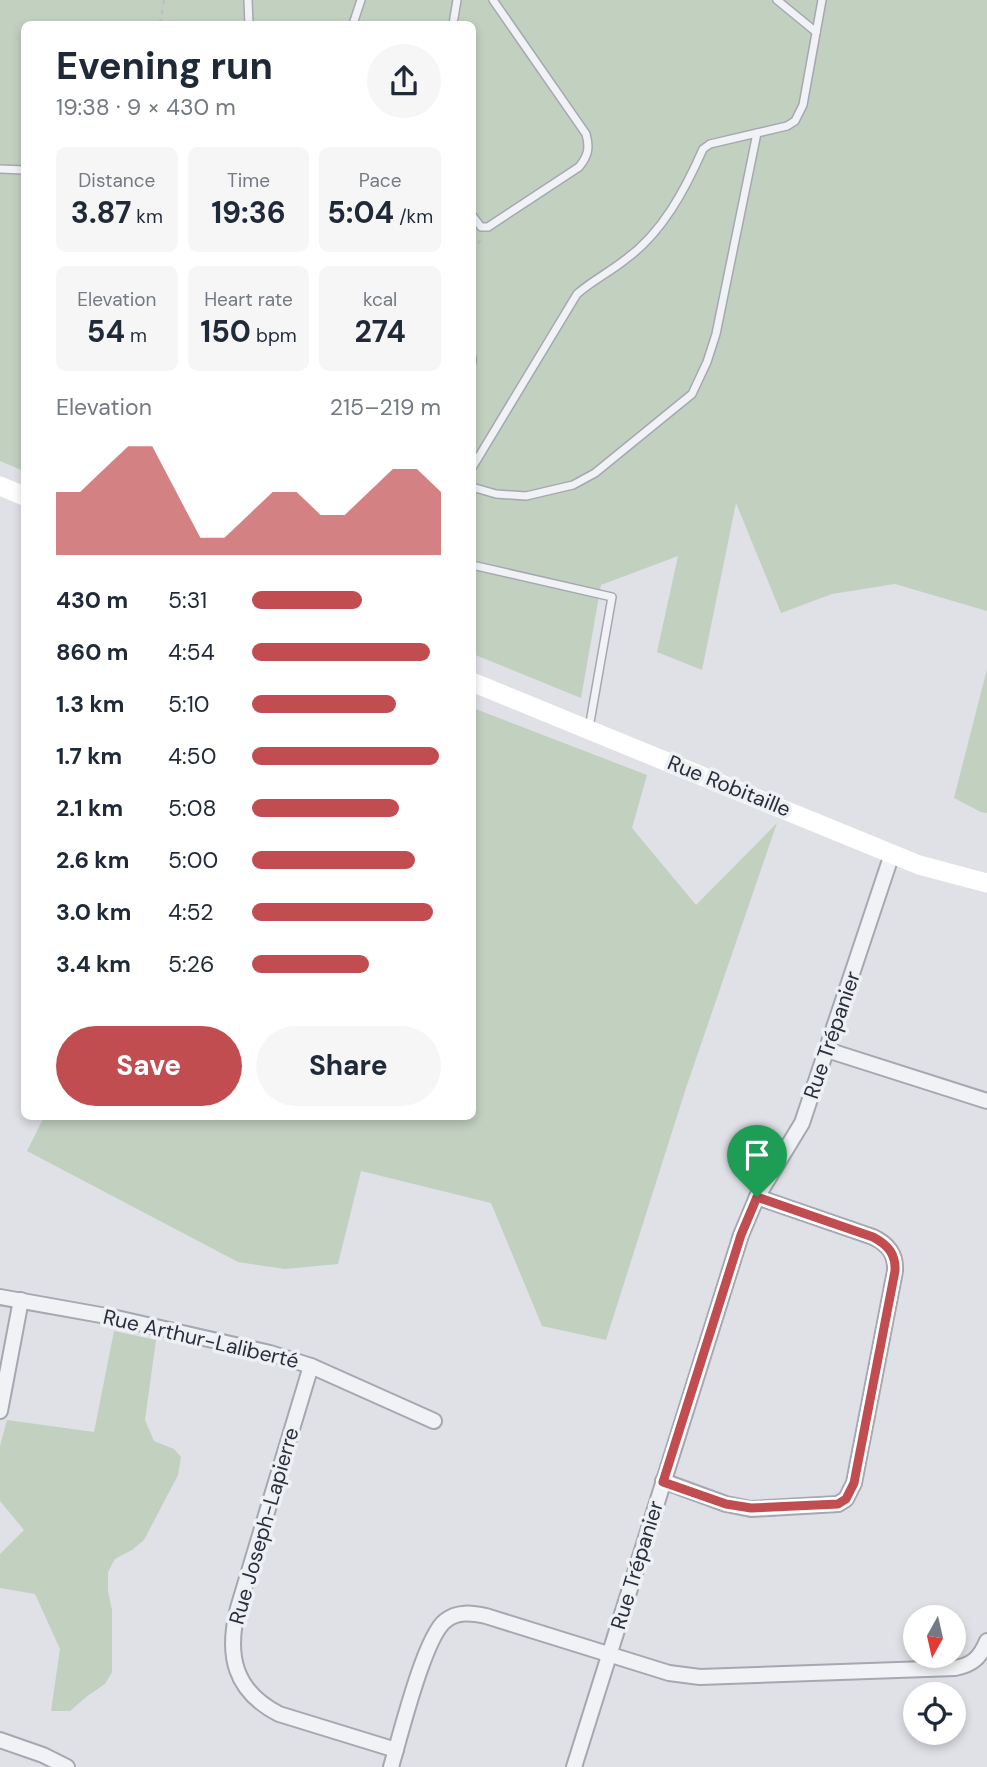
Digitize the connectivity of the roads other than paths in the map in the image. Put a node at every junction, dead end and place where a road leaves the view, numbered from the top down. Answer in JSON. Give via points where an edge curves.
{"nodes":[{"id":1,"x":248,"y":0,"type":"edge"},
{"id":2,"x":361,"y":0,"type":"edge"},
{"id":3,"x":457,"y":0,"type":"edge"},
{"id":4,"x":493,"y":0,"type":"edge"},
{"id":5,"x":777,"y":0,"type":"edge"},
{"id":6,"x":822,"y":0,"type":"edge"},
{"id":7,"x":249,"y":21,"type":"edge"},
{"id":8,"x":354,"y":21,"type":"edge"},
{"id":9,"x":454,"y":21,"type":"edge"},
{"id":10,"x":816,"y":32,"type":"junction"},
{"id":11,"x":757,"y":133,"type":"junction"},
{"id":12,"x":0,"y":169,"type":"edge"},
{"id":13,"x":21,"y":170,"type":"edge"},
{"id":14,"x":476,"y":220,"type":"edge"},
{"id":15,"x":476,"y":461,"type":"edge"},
{"id":16,"x":0,"y":486,"type":"edge"},
{"id":17,"x":476,"y":488,"type":"edge"},
{"id":18,"x":21,"y":495,"type":"edge"},
{"id":19,"x":476,"y":566,"type":"edge"},
{"id":20,"x":476,"y":684,"type":"edge"},
{"id":21,"x":589,"y":729,"type":"junction"},
{"id":22,"x":892,"y":854,"type":"junction"},
{"id":23,"x":987,"y":883,"type":"edge"},
{"id":24,"x":827,"y":1050,"type":"junction"},
{"id":25,"x":987,"y":1101,"type":"edge"},
{"id":26,"x":757,"y":1197,"type":"junction"},
{"id":27,"x":0,"y":1297,"type":"edge"},
{"id":28,"x":21,"y":1300,"type":"junction"},
{"id":29,"x":312,"y":1366,"type":"junction"},
{"id":30,"x":0,"y":1410,"type":"edge"},
{"id":31,"x":434,"y":1421,"type":"dead end"},
{"id":32,"x":663,"y":1482,"type":"junction"},
{"id":33,"x":987,"y":1641,"type":"edge"},
{"id":34,"x":609,"y":1654,"type":"junction"},
{"id":35,"x":0,"y":1740,"type":"edge"},
{"id":36,"x":396,"y":1750,"type":"junction"},
{"id":37,"x":67,"y":1767,"type":"edge"},
{"id":38,"x":391,"y":1767,"type":"edge"},
{"id":39,"x":573,"y":1767,"type":"edge"}],
"edges":[{"from":1,"to":7,"type":"lane"},
{"from":2,"to":8,"type":"lane"},
{"from":3,"to":9,"type":"lane"},
{"from":4,"to":14,"type":"lane","via":[[589,144],[579,167],[488,227]]},
{"from":5,"to":10,"type":"lane"},
{"from":6,"to":10,"type":"lane"},
{"from":10,"to":11,"type":"lane","via":[[803,105],[795,121]]},
{"from":11,"to":15,"type":"lane","via":[[703,149],[663,224],[578,294]]},
{"from":11,"to":17,"type":"lane","via":[[716,334],[692,394],[595,473],[573,485],[526,496]]},
{"from":12,"to":13,"type":"lane"},
{"from":16,"to":18,"type":"street"},
{"from":19,"to":21,"type":"lane","via":[[612,597]]},
{"from":20,"to":21,"type":"street","name":"Rue Robitaille"},
{"from":21,"to":22,"type":"street","name":"Rue Robitaille"},
{"from":22,"to":23,"type":"street","name":"Rue Robitaille"},
{"from":22,"to":24,"type":"street","name":"Rue Trépanier"},
{"from":24,"to":25,"type":"street"},
{"from":24,"to":26,"type":"street","name":"Rue Trépanier","via":[[802,1123]]},
{"from":26,"to":32,"type":"street","name":"Rue Trépanier"},
{"from":26,"to":32,"type":"street","via":[[873,1237],[894,1257],[854,1483],[838,1504],[751,1508]]},
{"from":27,"to":28,"type":"street","name":"Rue Arthur-Laliberté"},
{"from":28,"to":29,"type":"street","name":"Rue Arthur-Laliberté","via":[[200,1336]]},
{"from":28,"to":30,"type":"street"},
{"from":29,"to":31,"type":"street","name":"Rue Arthur-Laliberté"},
{"from":29,"to":36,"type":"street","name":"Rue Joseph-Lapierre","via":[[237,1608],[233,1655],[237,1674],[268,1709]]},
{"from":32,"to":34,"type":"street","name":"Rue Trépanier"},
{"from":33,"to":34,"type":"street","via":[[975,1661],[955,1668],[713,1677],[668,1673]]},
{"from":34,"to":36,"type":"street","via":[[486,1616],[472,1613],[446,1619],[427,1650]]},
{"from":34,"to":39,"type":"street","name":"Rue Trépanier"},
{"from":35,"to":37,"type":"street"},
{"from":36,"to":38,"type":"street"}]}
